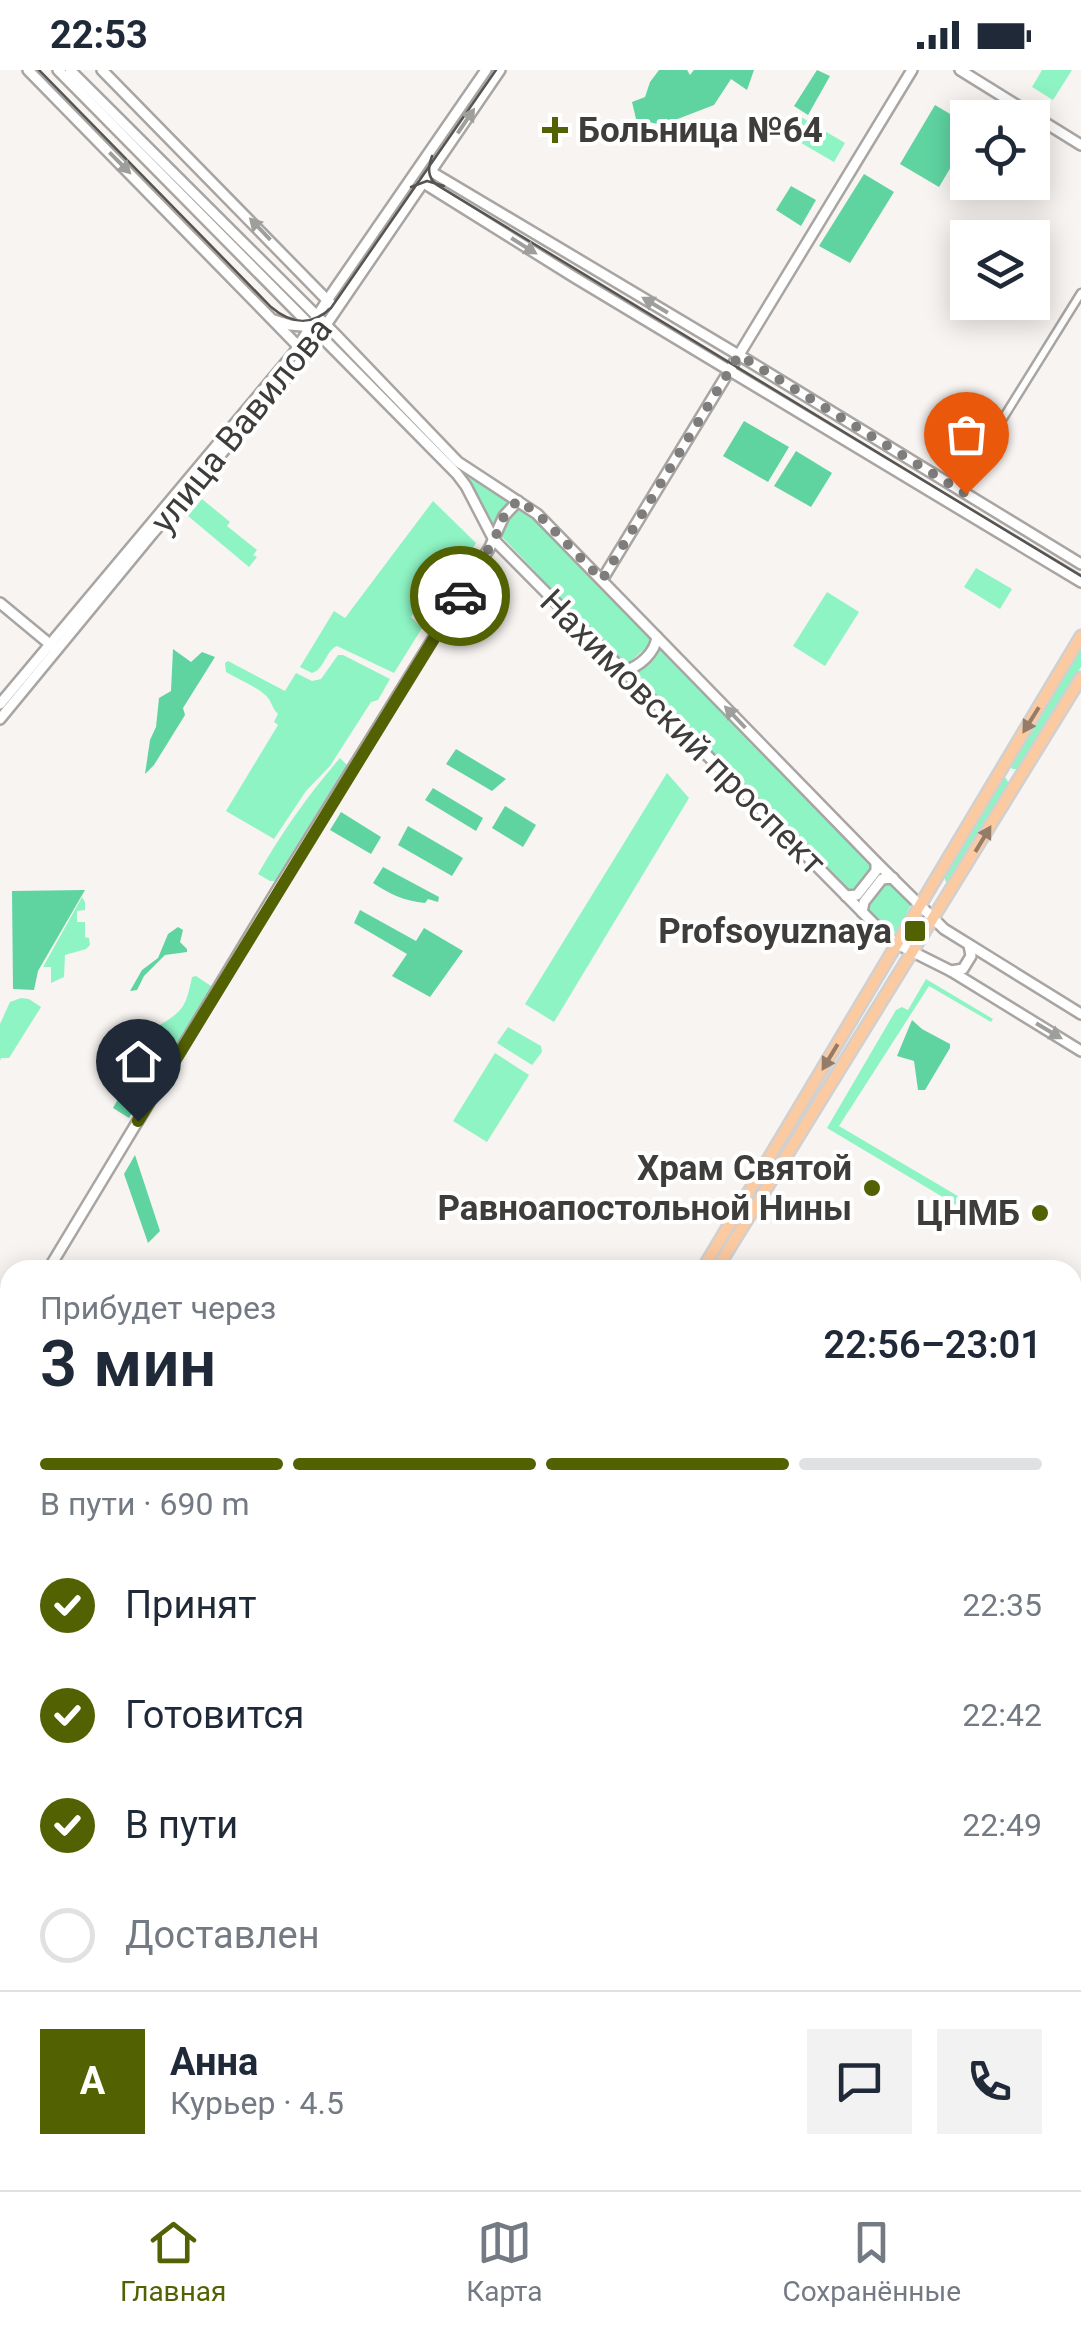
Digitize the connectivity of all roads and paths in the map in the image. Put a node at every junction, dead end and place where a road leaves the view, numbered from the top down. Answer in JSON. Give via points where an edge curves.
{"nodes":[{"id":1,"x":28,"y":70,"type":"edge"},
{"id":2,"x":58,"y":70,"type":"edge"},
{"id":3,"x":102,"y":70,"type":"edge"},
{"id":4,"x":486,"y":70,"type":"edge"},
{"id":5,"x":500,"y":70,"type":"edge"},
{"id":6,"x":912,"y":70,"type":"edge"},
{"id":7,"x":960,"y":70,"type":"edge"},
{"id":8,"x":68,"y":74,"type":"edge"},
{"id":9,"x":51,"y":94,"type":"junction"},
{"id":10,"x":1081,"y":145,"type":"edge"},
{"id":11,"x":417,"y":170,"type":"junction"},
{"id":12,"x":432,"y":171,"type":"junction"},
{"id":13,"x":424,"y":183,"type":"junction"},
{"id":14,"x":1081,"y":293,"type":"edge"},
{"id":15,"x":328,"y":299,"type":"junction"},
{"id":16,"x":332,"y":314,"type":"junction"},
{"id":17,"x":274,"y":320,"type":"junction"},
{"id":18,"x":316,"y":326,"type":"junction"},
{"id":19,"x":336,"y":335,"type":"junction"},
{"id":20,"x":298,"y":346,"type":"junction"},
{"id":21,"x":335,"y":352,"type":"junction"},
{"id":22,"x":739,"y":355,"type":"junction"},
{"id":23,"x":302,"y":360,"type":"junction"},
{"id":24,"x":730,"y":370,"type":"junction"},
{"id":25,"x":282,"y":376,"type":"junction"},
{"id":26,"x":959,"y":489,"type":"junction"},
{"id":27,"x":518,"y":500,"type":"junction"},
{"id":28,"x":494,"y":540,"type":"junction"},
{"id":29,"x":1081,"y":564,"type":"edge"},
{"id":30,"x":602,"y":580,"type":"junction"},
{"id":31,"x":1081,"y":582,"type":"edge"},
{"id":32,"x":0,"y":603,"type":"edge"},
{"id":33,"x":1081,"y":636,"type":"edge"},
{"id":34,"x":657,"y":637,"type":"junction"},
{"id":35,"x":53,"y":647,"type":"junction"},
{"id":36,"x":624,"y":671,"type":"junction"},
{"id":37,"x":1081,"y":678,"type":"edge"},
{"id":38,"x":0,"y":704,"type":"edge"},
{"id":39,"x":0,"y":719,"type":"edge"},
{"id":40,"x":1008,"y":757,"type":"junction"},
{"id":41,"x":1026,"y":768,"type":"junction"},
{"id":42,"x":1004,"y":776,"type":"junction"},
{"id":43,"x":1012,"y":791,"type":"junction"},
{"id":44,"x":876,"y":862,"type":"junction"},
{"id":45,"x":940,"y":872,"type":"junction"},
{"id":46,"x":893,"y":878,"type":"junction"},
{"id":47,"x":957,"y":882,"type":"junction"},
{"id":48,"x":846,"y":896,"type":"junction"},
{"id":49,"x":920,"y":906,"type":"junction"},
{"id":50,"x":862,"y":912,"type":"junction"},
{"id":51,"x":934,"y":918,"type":"junction"},
{"id":52,"x":897,"y":944,"type":"junction"},
{"id":53,"x":970,"y":944,"type":"junction"},
{"id":54,"x":913,"y":950,"type":"junction"},
{"id":55,"x":951,"y":971,"type":"junction"},
{"id":56,"x":880,"y":973,"type":"junction"},
{"id":57,"x":894,"y":981,"type":"junction"},
{"id":58,"x":1081,"y":1014,"type":"edge"},
{"id":59,"x":1081,"y":1051,"type":"edge"},
{"id":60,"x":54,"y":1260,"type":"edge"},
{"id":61,"x":708,"y":1260,"type":"edge"},
{"id":62,"x":722,"y":1260,"type":"edge"}],
"edges":[{"from":1,"to":9,"type":"street"},
{"from":2,"to":8,"type":"street"},
{"from":15,"to":3,"type":"street","one_way":true},
{"from":4,"to":11,"type":"street","name":"улица Вавилова"},
{"from":12,"to":5,"type":"street","name":"улица Вавилова","one_way":true},
{"from":6,"to":22,"type":"street"},
{"from":7,"to":10,"type":"street"},
{"from":8,"to":9,"type":"street"},
{"from":8,"to":18,"type":"street"},
{"from":9,"to":17,"type":"street","one_way":true},
{"from":11,"to":12,"type":"street"},
{"from":11,"to":13,"type":"street"},
{"from":11,"to":15,"type":"street","name":"улица Вавилова"},
{"from":12,"to":13,"type":"street","name":"улица Вавилова"},
{"from":22,"to":12,"type":"street","one_way":true},
{"from":13,"to":16,"type":"street","name":"улица Вавилова"},
{"from":13,"to":24,"type":"street","one_way":true},
{"from":14,"to":26,"type":"street"},
{"from":15,"to":16,"type":"street"},
{"from":15,"to":18,"type":"street","name":"улица Вавилова"},
{"from":16,"to":18,"type":"street","name":"улица Вавилова"},
{"from":16,"to":19,"type":"street"},
{"from":17,"to":18,"type":"street"},
{"from":17,"to":20,"type":"street"},
{"from":18,"to":19,"type":"street","name":"Нахимовский проспект"},
{"from":18,"to":20,"type":"street","name":"улица Вавилова"},
{"from":18,"to":21,"type":"street","name":"Нахимовский проспект"},
{"from":18,"to":23,"type":"street","name":"улица Вавилова"},
{"from":19,"to":27,"type":"street","name":"Нахимовский проспект","via":[[458,462]]},
{"from":20,"to":25,"type":"street","name":"улица Вавилова"},
{"from":21,"to":23,"type":"street","via":[[318,349]]},
{"from":21,"to":28,"type":"street","name":"Нахимовский проспект","via":[[457,474]]},
{"from":22,"to":24,"type":"street"},
{"from":22,"to":26,"type":"street"},
{"from":23,"to":25,"type":"street","name":"улица Вавилова"},
{"from":24,"to":30,"type":"street"},
{"from":24,"to":31,"type":"street"},
{"from":25,"to":35,"type":"street","name":"улица Вавилова"},
{"from":26,"to":29,"type":"street"},
{"from":27,"to":28,"type":"street"},
{"from":27,"to":30,"type":"street","name":"Нахимовский проспект"},
{"from":28,"to":36,"type":"street","name":"Нахимовский проспект"},
{"from":28,"to":60,"type":"street"},
{"from":30,"to":34,"type":"street","name":"Нахимовский проспект"},
{"from":32,"to":35,"type":"street"},
{"from":33,"to":40,"type":"main road","one_way":true},
{"from":34,"to":36,"type":"street","via":[[645,658]]},
{"from":44,"to":34,"type":"street","name":"Нахимовский проспект","one_way":true},
{"from":35,"to":38,"type":"street","name":"улица Вавилова"},
{"from":35,"to":39,"type":"street","name":"улица Вавилова"},
{"from":36,"to":48,"type":"street","name":"Нахимовский проспект"},
{"from":37,"to":41,"type":"main road"},
{"from":40,"to":41,"type":"street","via":[[1011,772]]},
{"from":40,"to":42,"type":"main road"},
{"from":41,"to":43,"type":"main road"},
{"from":42,"to":43,"type":"street"},
{"from":42,"to":45,"type":"main road"},
{"from":47,"to":43,"type":"main road","one_way":true},
{"from":44,"to":46,"type":"street","name":"Нахимовский проспект"},
{"from":44,"to":48,"type":"street","via":[[856,895]]},
{"from":45,"to":47,"type":"street","via":[[942,886]]},
{"from":45,"to":49,"type":"main road"},
{"from":46,"to":49,"type":"street","name":"Нахимовский проспект"},
{"from":46,"to":50,"type":"street","via":[[882,880]]},
{"from":47,"to":51,"type":"main road"},
{"from":48,"to":50,"type":"street","name":"Нахимовский проспект"},
{"from":49,"to":51,"type":"street","name":"Нахимовский проспект"},
{"from":49,"to":52,"type":"main road"},
{"from":50,"to":52,"type":"street","name":"Нахимовский проспект"},
{"from":51,"to":53,"type":"street"},
{"from":51,"to":54,"type":"main road"},
{"from":52,"to":54,"type":"street"},
{"from":52,"to":56,"type":"main road"},
{"from":53,"to":55,"type":"street","via":[[963,968]]},
{"from":53,"to":58,"type":"street"},
{"from":54,"to":55,"type":"street"},
{"from":54,"to":57,"type":"main road"},
{"from":55,"to":59,"type":"street","one_way":true},
{"from":56,"to":57,"type":"street","via":[[891,971]]},
{"from":56,"to":61,"type":"main road","one_way":true},
{"from":57,"to":62,"type":"main road"}]}
